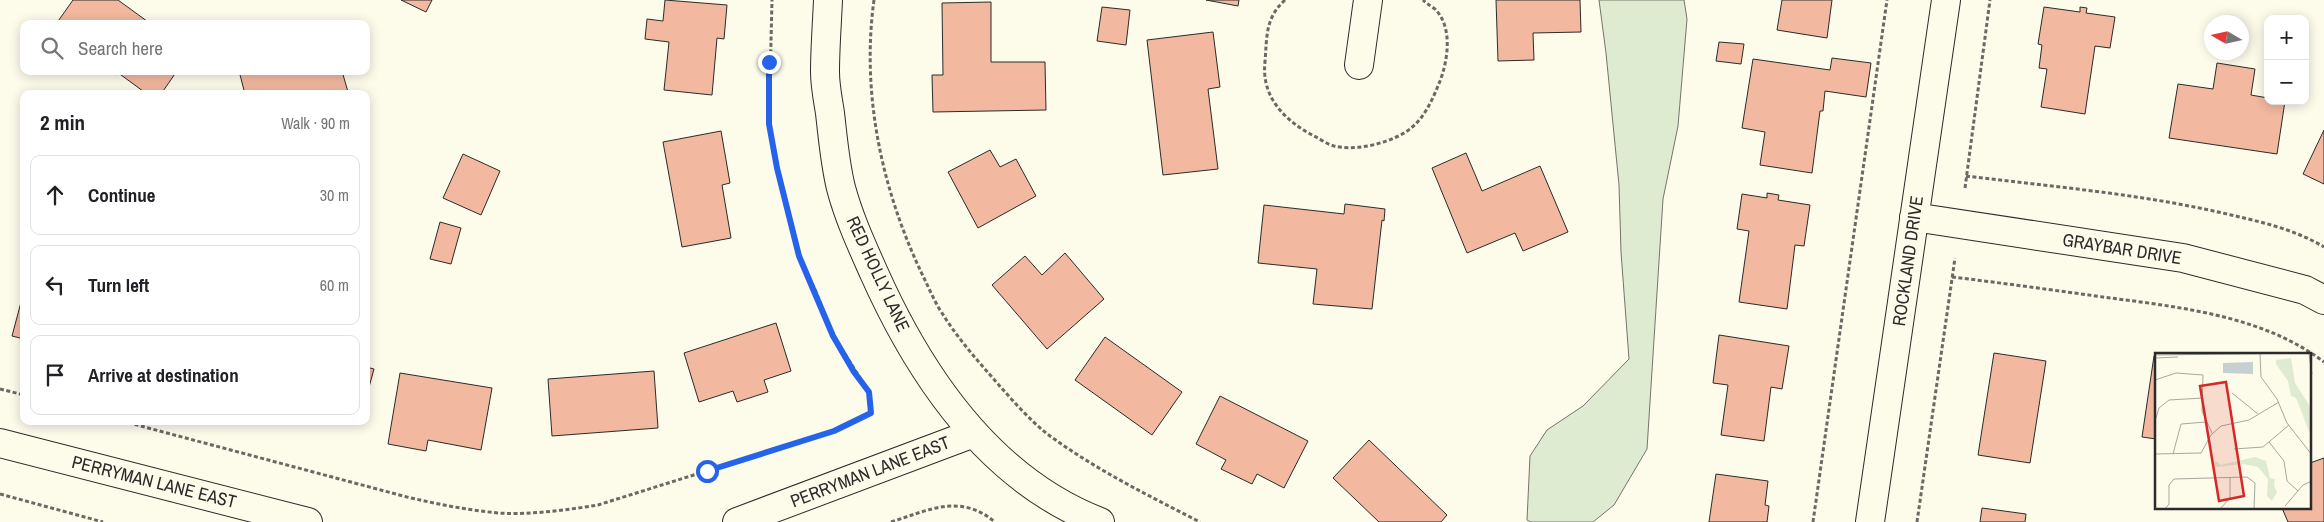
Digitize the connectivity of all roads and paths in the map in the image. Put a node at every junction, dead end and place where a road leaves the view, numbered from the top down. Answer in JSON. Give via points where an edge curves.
{"nodes":[{"id":1,"x":772,"y":0,"type":"edge"},
{"id":2,"x":828,"y":0,"type":"edge"},
{"id":3,"x":874,"y":0,"type":"edge"},
{"id":4,"x":1368,"y":0,"type":"edge"},
{"id":5,"x":1887,"y":0,"type":"edge"},
{"id":6,"x":1946,"y":0,"type":"edge"},
{"id":7,"x":1359,"y":65,"type":"dead end"},
{"id":8,"x":1966,"y":176,"type":"dead end"},
{"id":9,"x":1914,"y":217,"type":"junction"},
{"id":10,"x":2324,"y":247,"type":"edge"},
{"id":11,"x":1952,"y":277,"type":"dead end"},
{"id":12,"x":2324,"y":300,"type":"edge"},
{"id":13,"x":2324,"y":362,"type":"edge"},
{"id":14,"x":0,"y":389,"type":"edge"},
{"id":15,"x":20,"y":394,"type":"edge"},
{"id":16,"x":137,"y":425,"type":"edge"},
{"id":17,"x":974,"y":433,"type":"junction"},
{"id":18,"x":0,"y":443,"type":"edge"},
{"id":19,"x":0,"y":494,"type":"edge"},
{"id":20,"x":250,"y":515,"type":"edge"},
{"id":21,"x":103,"y":522,"type":"edge"},
{"id":22,"x":308,"y":522,"type":"edge"},
{"id":23,"x":738,"y":522,"type":"edge"},
{"id":24,"x":891,"y":522,"type":"edge"},
{"id":25,"x":995,"y":522,"type":"edge"},
{"id":26,"x":1100,"y":522,"type":"edge"},
{"id":27,"x":1200,"y":522,"type":"edge"},
{"id":28,"x":1813,"y":522,"type":"edge"},
{"id":29,"x":1870,"y":522,"type":"edge"}],
"edges":[{"from":1,"to":16,"type":"path","via":[[769,124],[777,168],[799,256],[833,336],[869,392],[871,413],[834,431],[598,505],[558,511],[500,513],[407,497]]},
{"from":2,"to":17,"type":"street","name":"RED HOLLY LANE","via":[[825,74],[835,160],[856,234],[894,317],[942,393]]},
{"from":3,"to":27,"type":"path","via":[[870,65],[876,126],[889,191],[906,241],[941,312],[971,354],[1045,432],[1088,461]]},
{"from":4,"to":7,"type":"street"},
{"from":5,"to":28,"type":"path"},
{"from":6,"to":9,"type":"street","name":"ROCKLAND DRIVE"},
{"from":8,"to":10,"type":"path","via":[[2204,209],[2276,226]]},
{"from":9,"to":12,"type":"street","name":"GRAYBAR DRIVE","via":[[2184,258],[2305,290]]},
{"from":9,"to":29,"type":"street","name":"ROCKLAND DRIVE"},
{"from":11,"to":13,"type":"path","via":[[2143,302],[2218,316],[2260,327],[2304,347]]},
{"from":14,"to":15,"type":"path"},
{"from":17,"to":23,"type":"street","name":"PERRYMAN LANE EAST"},
{"from":17,"to":26,"type":"street","name":"RED HOLLY LANE","via":[[1010,468],[1073,512]]},
{"from":18,"to":20,"type":"street","name":"PERRYMAN LANE EAST"},
{"from":19,"to":21,"type":"path"},
{"from":20,"to":22,"type":"street","name":"PERRYMAN LANE EAST"},
{"from":24,"to":25,"type":"path","via":[[934,508],[960,504],[985,514]]}]}
